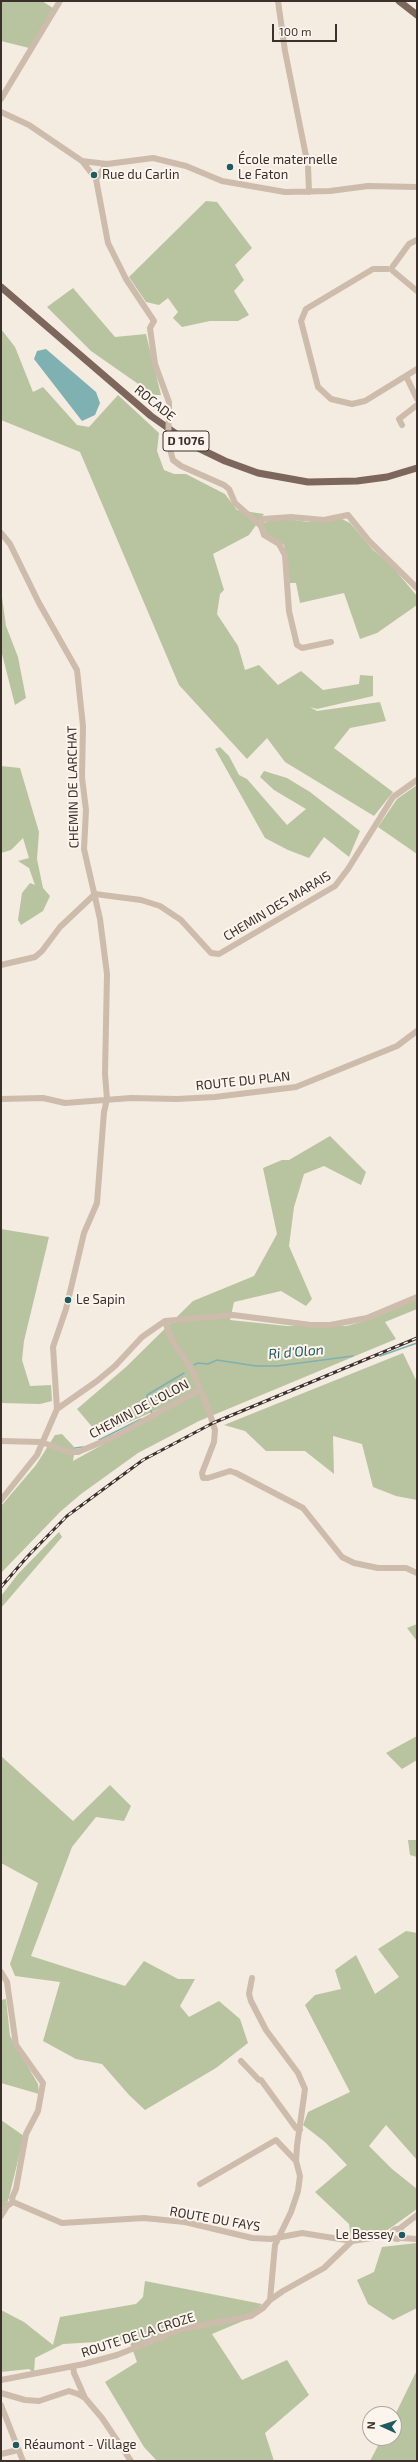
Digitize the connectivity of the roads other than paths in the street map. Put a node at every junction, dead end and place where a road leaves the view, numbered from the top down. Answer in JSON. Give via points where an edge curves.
{"nodes":[{"id":1,"x":60,"y":1,"type":"edge"},
{"id":2,"x":278,"y":1,"type":"edge"},
{"id":3,"x":399,"y":1,"type":"edge"},
{"id":4,"x":417,"y":15,"type":"edge"},
{"id":5,"x":1,"y":99,"type":"edge"},
{"id":6,"x":1,"y":112,"type":"edge"},
{"id":7,"x":82,"y":162,"type":"junction"},
{"id":8,"x":107,"y":164,"type":"junction"},
{"id":9,"x":96,"y":179,"type":"junction"},
{"id":10,"x":417,"y":187,"type":"edge"},
{"id":11,"x":309,"y":192,"type":"junction"},
{"id":12,"x":417,"y":240,"type":"edge"},
{"id":13,"x":391,"y":269,"type":"junction"},
{"id":14,"x":1,"y":287,"type":"edge"},
{"id":15,"x":417,"y":291,"type":"edge"},
{"id":16,"x":417,"y":369,"type":"edge"},
{"id":17,"x":406,"y":376,"type":"junction"},
{"id":18,"x":417,"y":399,"type":"edge"},
{"id":19,"x":417,"y":405,"type":"edge"},
{"id":20,"x":402,"y":425,"type":"dead end"},
{"id":21,"x":417,"y":468,"type":"edge"},
{"id":22,"x":261,"y":526,"type":"junction"},
{"id":23,"x":1,"y":533,"type":"edge"},
{"id":24,"x":417,"y":588,"type":"edge"},
{"id":25,"x":331,"y":642,"type":"dead end"},
{"id":26,"x":417,"y":780,"type":"edge"},
{"id":27,"x":95,"y":894,"type":"junction"},
{"id":28,"x":1,"y":965,"type":"edge"},
{"id":29,"x":417,"y":1031,"type":"edge"},
{"id":30,"x":1,"y":1099,"type":"edge"},
{"id":31,"x":107,"y":1099,"type":"junction"},
{"id":32,"x":417,"y":1297,"type":"edge"},
{"id":33,"x":164,"y":1321,"type":"junction"},
{"id":34,"x":199,"y":1390,"type":"junction"},
{"id":35,"x":57,"y":1409,"type":"junction"},
{"id":36,"x":1,"y":1441,"type":"edge"},
{"id":37,"x":43,"y":1443,"type":"junction"},
{"id":38,"x":1,"y":1500,"type":"edge"},
{"id":39,"x":417,"y":1573,"type":"edge"},
{"id":40,"x":1,"y":1972,"type":"edge"},
{"id":41,"x":252,"y":1978,"type":"dead end"},
{"id":42,"x":241,"y":2061,"type":"dead end"},
{"id":43,"x":300,"y":2130,"type":"junction"},
{"id":44,"x":296,"y":2161,"type":"junction"},
{"id":45,"x":200,"y":2184,"type":"dead end"},
{"id":46,"x":13,"y":2202,"type":"junction"},
{"id":47,"x":417,"y":2214,"type":"edge"},
{"id":48,"x":1,"y":2216,"type":"edge"},
{"id":49,"x":399,"y":2229,"type":"junction"},
{"id":50,"x":392,"y":2235,"type":"junction"},
{"id":51,"x":278,"y":2238,"type":"junction"},
{"id":52,"x":401,"y":2238,"type":"junction"},
{"id":53,"x":417,"y":2239,"type":"edge"},
{"id":54,"x":352,"y":2241,"type":"junction"},
{"id":55,"x":270,"y":2300,"type":"junction"},
{"id":56,"x":73,"y":2366,"type":"junction"},
{"id":57,"x":1,"y":2380,"type":"edge"},
{"id":58,"x":1,"y":2393,"type":"edge"},
{"id":59,"x":85,"y":2398,"type":"junction"},
{"id":60,"x":1,"y":2405,"type":"edge"},
{"id":61,"x":18,"y":2450,"type":"junction"},
{"id":62,"x":1,"y":2454,"type":"edge"},
{"id":63,"x":23,"y":2461,"type":"edge"},
{"id":64,"x":131,"y":2461,"type":"edge"}],
"edges":[{"from":1,"to":5,"type":"street"},
{"from":2,"to":11,"type":"street","via":[[285,51],[308,166]]},
{"from":3,"to":4,"type":"main road"},
{"from":6,"to":7,"type":"street","via":[[29,125]]},
{"from":7,"to":8,"type":"street"},
{"from":7,"to":9,"type":"street"},
{"from":8,"to":9,"type":"street"},
{"from":8,"to":11,"type":"street","via":[[153,158],[186,166],[226,182],[285,192]]},
{"from":9,"to":22,"type":"street","bridge":true,"via":[[108,243],[126,279],[154,321],[150,328],[155,364],[169,402],[168,442],[173,460],[224,485],[229,489],[235,503]]},
{"from":10,"to":11,"type":"street","via":[[368,186]]},
{"from":12,"to":13,"type":"street","via":[[409,244]]},
{"from":13,"to":15,"type":"street"},
{"from":13,"to":17,"type":"street","via":[[373,269],[317,301],[306,309],[301,321],[318,387],[331,399],[352,404],[365,401]]},
{"from":14,"to":21,"type":"main road","name":"ROCADE","number":"D 1076","via":[[151,416],[192,445],[225,461],[258,473],[308,482],[357,481],[387,477]]},
{"from":16,"to":17,"type":"street"},
{"from":17,"to":18,"type":"street"},
{"from":19,"to":20,"type":"street","via":[[400,419]]},
{"from":22,"to":24,"type":"street","via":[[263,519],[271,517],[324,520],[348,515],[369,541]]},
{"from":22,"to":25,"type":"street","via":[[264,535],[279,544],[285,555],[289,611],[297,645],[302,648]]},
{"from":23,"to":27,"type":"street","name":"CHEMIN DE LARCHAT","via":[[14,551],[39,603],[77,670],[83,726],[82,777],[86,810],[84,849]]},
{"from":26,"to":27,"type":"street","name":"CHEMIN DES MARAIS","via":[[394,797],[335,886],[219,954],[211,953],[181,920],[160,906],[141,900]]},
{"from":27,"to":28,"type":"street","via":[[60,927],[35,958]]},
{"from":27,"to":31,"type":"street","name":"CHEMIN DE LARCHAT","via":[[107,974]]},
{"from":29,"to":31,"type":"street","name":"ROUTE DU PLAN","via":[[397,1046],[296,1087],[215,1098]]},
{"from":30,"to":31,"type":"street","name":"ROUTE DU PLAN","via":[[43,1098],[65,1103]]},
{"from":31,"to":35,"type":"street","name":"CHEMIN DE LARCHAT","via":[[97,1203],[84,1233],[66,1309],[53,1347]]},
{"from":32,"to":33,"type":"street","via":[[367,1318],[330,1325],[233,1315]]},
{"from":33,"to":34,"type":"street","via":[[171,1339],[191,1368]]},
{"from":33,"to":35,"type":"street","via":[[142,1337],[97,1381]]},
{"from":34,"to":37,"type":"street","name":"CHEMIN DE L'OLON","via":[[116,1436],[78,1452],[69,1452]]},
{"from":34,"to":39,"type":"street","via":[[208,1408],[216,1435],[202,1473],[203,1478],[230,1471],[236,1472],[303,1508],[342,1557],[354,1563],[378,1568],[406,1568]]},
{"from":35,"to":37,"type":"street"},
{"from":36,"to":37,"type":"street","name":"CHEMIN DE L'OLON"},
{"from":37,"to":38,"type":"street","via":[[37,1455]]},
{"from":40,"to":46,"type":"street","via":[[6,1982],[16,2045],[43,2084],[38,2111],[26,2134]]},
{"from":41,"to":43,"type":"street","via":[[249,1994],[251,2001],[266,2030],[298,2073],[305,2089]]},
{"from":42,"to":43,"type":"street","via":[[259,2080],[262,2080]]},
{"from":43,"to":44,"type":"street"},
{"from":44,"to":45,"type":"street","via":[[276,2140]]},
{"from":44,"to":51,"type":"street","via":[[300,2176],[298,2191]]},
{"from":46,"to":48,"type":"street"},
{"from":46,"to":51,"type":"street","name":"ROUTE DU FAYS","via":[[62,2223],[144,2218],[185,2222],[252,2238]]},
{"from":47,"to":49,"type":"street"},
{"from":49,"to":50,"type":"street","via":[[394,2230]]},
{"from":49,"to":52,"type":"street","via":[[402,2233]]},
{"from":50,"to":52,"type":"street"},
{"from":50,"to":54,"type":"street","name":"ROUTE DU FAYS"},
{"from":51,"to":54,"type":"street","name":"ROUTE DU FAYS","via":[[302,2233]]},
{"from":51,"to":55,"type":"street","via":[[275,2245]]},
{"from":52,"to":53,"type":"street"},
{"from":54,"to":55,"type":"street","name":"ROUTE DE LA CROZE","via":[[324,2268]]},
{"from":55,"to":56,"type":"street","name":"ROUTE DE LA CROZE","via":[[251,2316],[182,2330],[117,2355]]},
{"from":56,"to":57,"type":"street","name":"ROUTE DE LA CROZE"},
{"from":56,"to":59,"type":"street"},
{"from":58,"to":59,"type":"street","via":[[39,2401],[69,2391]]},
{"from":59,"to":64,"type":"street"},
{"from":60,"to":61,"type":"street"},
{"from":61,"to":62,"type":"street"},
{"from":61,"to":63,"type":"street"}]}
